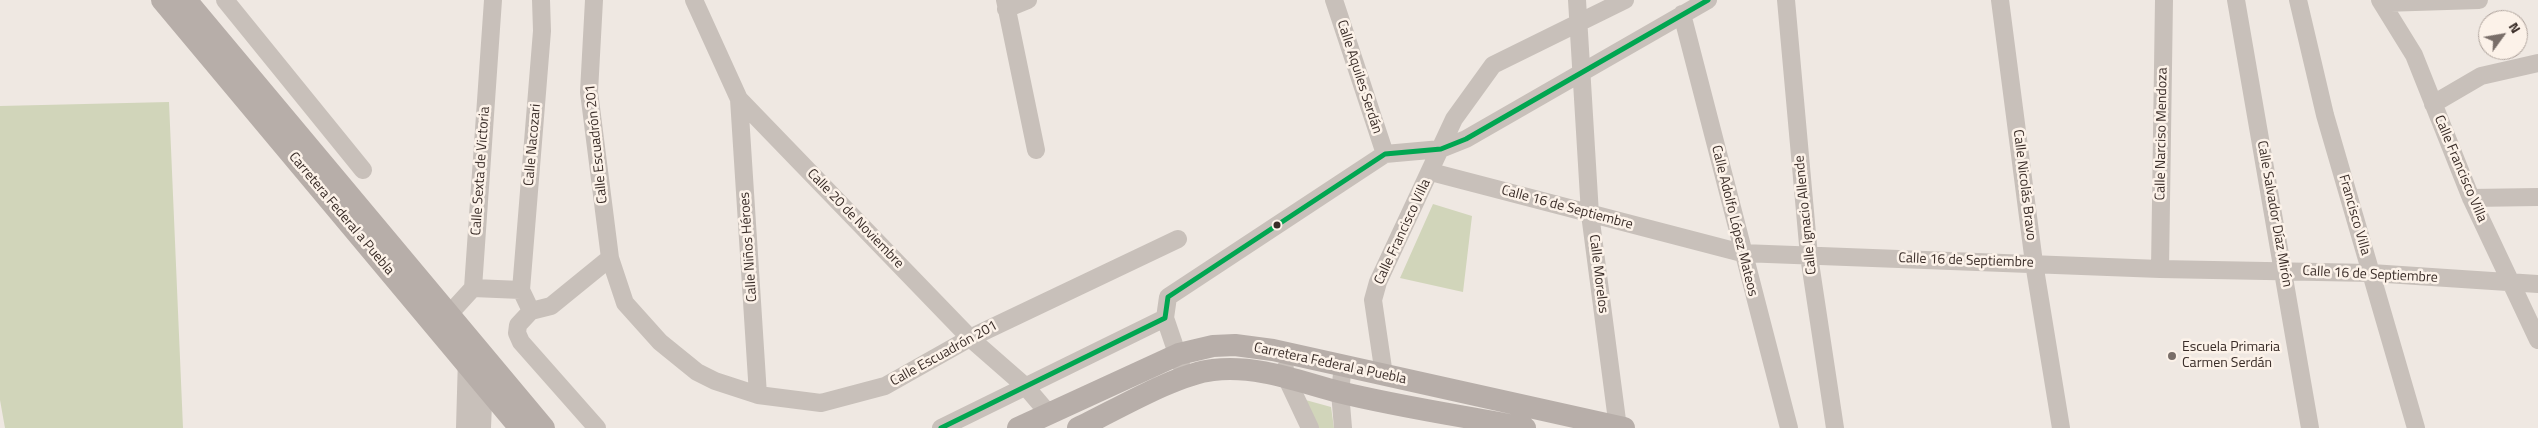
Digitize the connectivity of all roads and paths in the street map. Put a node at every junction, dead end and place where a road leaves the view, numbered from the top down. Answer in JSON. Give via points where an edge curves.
{"nodes":[{"id":1,"x":162,"y":0,"type":"edge"},
{"id":2,"x":186,"y":0,"type":"edge"},
{"id":3,"x":225,"y":0,"type":"edge"},
{"id":4,"x":493,"y":0,"type":"edge"},
{"id":5,"x":541,"y":0,"type":"edge"},
{"id":6,"x":594,"y":0,"type":"edge"},
{"id":7,"x":694,"y":0,"type":"edge"},
{"id":8,"x":1028,"y":0,"type":"edge"},
{"id":9,"x":1334,"y":0,"type":"edge"},
{"id":10,"x":1577,"y":0,"type":"edge"},
{"id":11,"x":1625,"y":0,"type":"edge"},
{"id":12,"x":1708,"y":0,"type":"edge"},
{"id":13,"x":1786,"y":0,"type":"edge"},
{"id":14,"x":2000,"y":0,"type":"edge"},
{"id":15,"x":2164,"y":0,"type":"edge"},
{"id":16,"x":2236,"y":0,"type":"edge"},
{"id":17,"x":2298,"y":0,"type":"edge"},
{"id":18,"x":2479,"y":0,"type":"edge"},
{"id":19,"x":2381,"y":2,"type":"edge"},
{"id":20,"x":1005,"y":4,"type":"edge"},
{"id":21,"x":1682,"y":14,"type":"junction"},
{"id":22,"x":1580,"y":24,"type":"junction"},
{"id":23,"x":2538,"y":63,"type":"edge"},
{"id":24,"x":1583,"y":70,"type":"junction"},
{"id":25,"x":739,"y":98,"type":"junction"},
{"id":26,"x":2433,"y":104,"type":"junction"},
{"id":27,"x":1441,"y":149,"type":"junction"},
{"id":28,"x":1036,"y":150,"type":"dead end"},
{"id":29,"x":1385,"y":154,"type":"junction"},
{"id":30,"x":363,"y":170,"type":"dead end"},
{"id":31,"x":1431,"y":172,"type":"junction"},
{"id":32,"x":2538,"y":197,"type":"edge"},
{"id":33,"x":2471,"y":198,"type":"junction"},
{"id":34,"x":1590,"y":214,"type":"junction"},
{"id":35,"x":1178,"y":239,"type":"dead end"},
{"id":36,"x":1742,"y":253,"type":"junction"},
{"id":37,"x":1809,"y":256,"type":"junction"},
{"id":38,"x":610,"y":258,"type":"junction"},
{"id":39,"x":2034,"y":263,"type":"junction"},
{"id":40,"x":2160,"y":269,"type":"junction"},
{"id":41,"x":2284,"y":271,"type":"junction"},
{"id":42,"x":2371,"y":273,"type":"junction"},
{"id":43,"x":2510,"y":284,"type":"junction"},
{"id":44,"x":2538,"y":284,"type":"edge"},
{"id":45,"x":473,"y":288,"type":"junction"},
{"id":46,"x":521,"y":290,"type":"junction"},
{"id":47,"x":532,"y":311,"type":"junction"},
{"id":48,"x":1165,"y":318,"type":"junction"},
{"id":49,"x":443,"y":321,"type":"junction"},
{"id":50,"x":970,"y":338,"type":"junction"},
{"id":51,"x":471,"y":339,"type":"junction"},
{"id":52,"x":2538,"y":340,"type":"edge"},
{"id":53,"x":1288,"y":353,"type":"junction"},
{"id":54,"x":1179,"y":354,"type":"junction"},
{"id":55,"x":488,"y":361,"type":"junction"},
{"id":56,"x":466,"y":364,"type":"junction"},
{"id":57,"x":1342,"y":366,"type":"junction"},
{"id":58,"x":1285,"y":375,"type":"junction"},
{"id":59,"x":1384,"y":375,"type":"junction"},
{"id":60,"x":1184,"y":377,"type":"junction"},
{"id":61,"x":483,"y":384,"type":"junction"},
{"id":62,"x":1026,"y":387,"type":"junction"},
{"id":63,"x":1340,"y":392,"type":"junction"},
{"id":64,"x":758,"y":395,"type":"junction"},
{"id":65,"x":511,"y":403,"type":"junction"},
{"id":66,"x":1048,"y":414,"type":"junction"},
{"id":67,"x":464,"y":428,"type":"edge"},
{"id":68,"x":482,"y":428,"type":"edge"},
{"id":69,"x":520,"y":428,"type":"edge"},
{"id":70,"x":544,"y":428,"type":"edge"},
{"id":71,"x":597,"y":428,"type":"edge"},
{"id":72,"x":941,"y":428,"type":"edge"},
{"id":73,"x":1018,"y":428,"type":"edge"},
{"id":74,"x":1078,"y":428,"type":"edge"},
{"id":75,"x":1310,"y":428,"type":"edge"},
{"id":76,"x":1343,"y":428,"type":"edge"},
{"id":77,"x":1525,"y":428,"type":"edge"},
{"id":78,"x":1620,"y":428,"type":"edge"},
{"id":79,"x":1789,"y":428,"type":"edge"},
{"id":80,"x":1835,"y":428,"type":"edge"},
{"id":81,"x":2061,"y":428,"type":"edge"},
{"id":82,"x":2310,"y":428,"type":"edge"},
{"id":83,"x":2416,"y":428,"type":"edge"}],
"edges":[{"from":1,"to":49,"type":"main road","name":"Carretera Federal a Puebla"},
{"from":2,"to":49,"type":"main road","name":"Carretera Federal a Puebla"},
{"from":3,"to":30,"type":"street"},
{"from":4,"to":45,"type":"street","name":"Calle Sexta de Victoria"},
{"from":5,"to":46,"type":"street","name":"Calle Nacozari","via":[[541,41]]},
{"from":6,"to":38,"type":"street","name":"Calle Escuadrón 201","via":[[589,92]]},
{"from":7,"to":25,"type":"street","name":"Calle 20 de Noviembre"},
{"from":8,"to":20,"type":"street"},
{"from":9,"to":29,"type":"street","name":"Calle Aquiles Serdán"},
{"from":10,"to":22,"type":"street","name":"Calle Morelos"},
{"from":11,"to":22,"type":"street","name":"Calle Francisco Villa"},
{"from":12,"to":21,"type":"street"},
{"from":13,"to":37,"type":"street","name":"Calle Ignacio Allende"},
{"from":14,"to":39,"type":"street","name":"Calle Nicolás Bravo"},
{"from":15,"to":40,"type":"street","name":"Calle Narciso Mendoza"},
{"from":16,"to":41,"type":"street","name":"Calle Salvador Díaz Mirón"},
{"from":17,"to":42,"type":"street","name":"Francisco Villa","via":[[2325,115]]},
{"from":18,"to":19,"type":"street"},
{"from":19,"to":26,"type":"street","name":"Calle Francisco Villa","via":[[2414,56]]},
{"from":20,"to":28,"type":"street"},
{"from":21,"to":24,"type":"street"},
{"from":21,"to":36,"type":"street","name":"Calle Adolfo López Mateos"},
{"from":22,"to":24,"type":"street","name":"Calle Morelos"},
{"from":22,"to":27,"type":"street","name":"Calle Francisco Villa","via":[[1493,65],[1454,119]]},
{"from":23,"to":26,"type":"street","via":[[2481,76]]},
{"from":24,"to":27,"type":"street","via":[[1466,139]]},
{"from":24,"to":34,"type":"street","name":"Calle Morelos"},
{"from":25,"to":50,"type":"street","name":"Calle 20 de Noviembre"},
{"from":25,"to":64,"type":"street","name":"Calle Niños Héroes"},
{"from":26,"to":33,"type":"street","name":"Calle Francisco Villa"},
{"from":27,"to":29,"type":"street"},
{"from":27,"to":31,"type":"street","name":"Calle Francisco Villa"},
{"from":29,"to":48,"type":"street","via":[[1168,296]]},
{"from":31,"to":34,"type":"street","name":"Calle 16 de Septiembre"},
{"from":31,"to":59,"type":"street","name":"Calle Francisco Villa","via":[[1378,282],[1373,300]]},
{"from":32,"to":33,"type":"street"},
{"from":33,"to":43,"type":"street","name":"Calle Francisco Villa"},
{"from":34,"to":36,"type":"street","name":"Calle 16 de Septiembre"},
{"from":34,"to":78,"type":"street","name":"Calle Morelos"},
{"from":35,"to":50,"type":"street","name":"Calle Escuadrón 201"},
{"from":36,"to":37,"type":"street","name":"Calle 16 de Septiembre"},
{"from":36,"to":79,"type":"street","name":"Calle Adolfo López Mateos"},
{"from":37,"to":39,"type":"street","name":"Calle 16 de Septiembre"},
{"from":37,"to":80,"type":"street","name":"Calle Ignacio Allende"},
{"from":38,"to":47,"type":"street","via":[[551,306]]},
{"from":38,"to":64,"type":"street","name":"Calle Escuadrón 201","via":[[625,303],[660,342],[697,372]]},
{"from":39,"to":40,"type":"street","name":"Calle 16 de Septiembre"},
{"from":39,"to":81,"type":"street","name":"Calle Nicolás Bravo"},
{"from":40,"to":41,"type":"street","name":"Calle 16 de Septiembre"},
{"from":41,"to":42,"type":"street","name":"Calle 16 de Septiembre"},
{"from":41,"to":82,"type":"street","name":"Calle Salvador Díaz Mirón"},
{"from":42,"to":43,"type":"street","name":"Calle 16 de Septiembre"},
{"from":42,"to":83,"type":"street","name":"Francisco Villa"},
{"from":43,"to":44,"type":"street","name":"Calle 16 de Septiembre"},
{"from":43,"to":52,"type":"street","name":"Calle Francisco Villa"},
{"from":45,"to":46,"type":"street"},
{"from":45,"to":49,"type":"street"},
{"from":46,"to":47,"type":"street"},
{"from":47,"to":71,"type":"street","via":[[518,325],[521,342]]},
{"from":48,"to":54,"type":"street"},
{"from":48,"to":62,"type":"street"},
{"from":49,"to":51,"type":"main road","name":"Carretera Federal a Puebla"},
{"from":49,"to":56,"type":"main road","name":"Carretera Federal a Puebla"},
{"from":50,"to":62,"type":"street","name":"Calle 20 de Noviembre"},
{"from":50,"to":64,"type":"street","name":"Calle Escuadrón 201","via":[[885,386],[821,403]]},
{"from":51,"to":55,"type":"main road","name":"Carretera Federal a Puebla"},
{"from":51,"to":56,"type":"street"},
{"from":53,"to":54,"type":"main road","name":"Carretera Federal a Puebla","via":[[1235,345],[1213,346]]},
{"from":53,"to":57,"type":"main road","name":"Carretera Federal a Puebla"},
{"from":53,"to":58,"type":"street"},
{"from":54,"to":60,"type":"street"},
{"from":54,"to":66,"type":"main road","name":"Carretera Federal a Puebla"},
{"from":55,"to":61,"type":"street"},
{"from":55,"to":65,"type":"main road","name":"Carretera Federal a Puebla"},
{"from":56,"to":61,"type":"main road","name":"Carretera Federal a Puebla"},
{"from":56,"to":67,"type":"street"},
{"from":57,"to":59,"type":"main road","name":"Carretera Federal a Puebla"},
{"from":57,"to":63,"type":"street"},
{"from":58,"to":60,"type":"main road","name":"Carretera Federal a Puebla","via":[[1212,370]]},
{"from":58,"to":63,"type":"main road","name":"Carretera Federal a Puebla"},
{"from":58,"to":75,"type":"street"},
{"from":59,"to":78,"type":"main road","name":"Carretera Federal a Puebla"},
{"from":60,"to":74,"type":"main road","name":"Carretera Federal a Puebla"},
{"from":61,"to":65,"type":"main road","name":"Carretera Federal a Puebla"},
{"from":61,"to":68,"type":"street"},
{"from":62,"to":66,"type":"street","name":"Calle 20 de Noviembre"},
{"from":62,"to":72,"type":"street"},
{"from":63,"to":76,"type":"street"},
{"from":63,"to":77,"type":"main road","name":"Carretera Federal a Puebla"},
{"from":65,"to":69,"type":"main road","name":"Carretera Federal a Puebla"},
{"from":65,"to":70,"type":"main road","name":"Carretera Federal a Puebla"},
{"from":66,"to":73,"type":"main road","name":"Carretera Federal a Puebla"}]}
